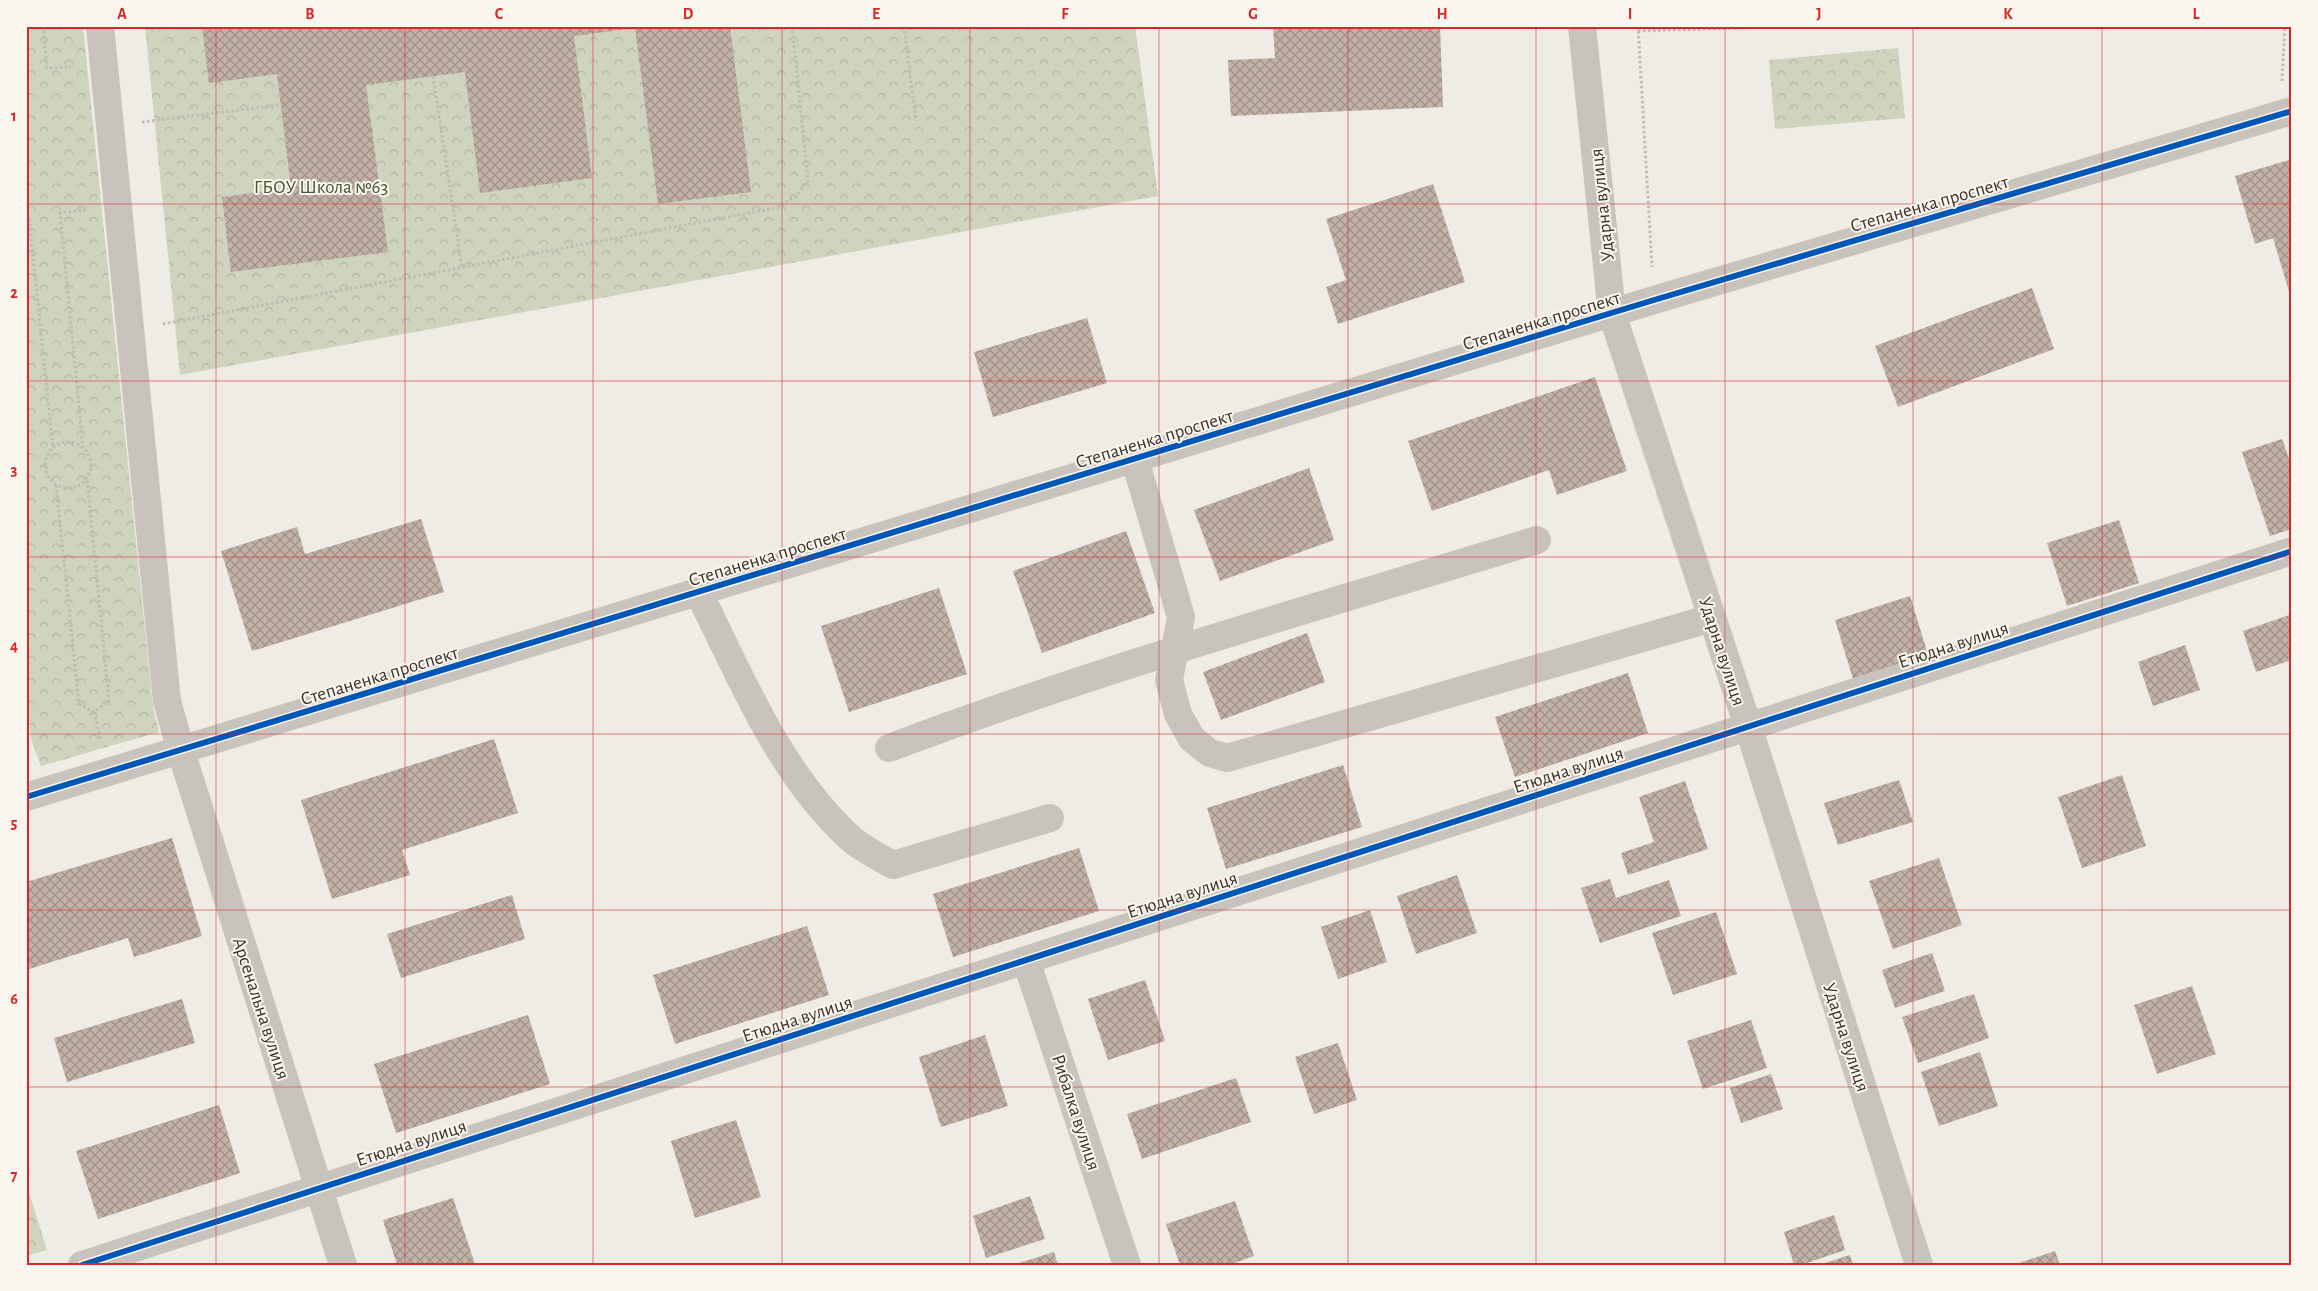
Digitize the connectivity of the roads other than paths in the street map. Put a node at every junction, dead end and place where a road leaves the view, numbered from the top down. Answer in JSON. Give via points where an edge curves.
{"nodes":[{"id":1,"x":100,"y":26,"type":"edge"},
{"id":2,"x":1582,"y":26,"type":"edge"},
{"id":3,"x":2286,"y":113,"type":"edge"},
{"id":4,"x":1612,"y":314,"type":"junction"},
{"id":5,"x":1135,"y":460,"type":"junction"},
{"id":6,"x":1537,"y":540,"type":"dead end"},
{"id":7,"x":2292,"y":551,"type":"edge"},
{"id":8,"x":699,"y":592,"type":"junction"},
{"id":9,"x":1712,"y":618,"type":"junction"},
{"id":10,"x":1174,"y":651,"type":"junction"},
{"id":11,"x":1748,"y":726,"type":"junction"},
{"id":12,"x":889,"y":748,"type":"dead end"},
{"id":13,"x":181,"y":751,"type":"junction"},
{"id":14,"x":28,"y":788,"type":"edge"},
{"id":15,"x":1050,"y":818,"type":"dead end"},
{"id":16,"x":1026,"y":960,"type":"junction"},
{"id":17,"x":319,"y":1188,"type":"junction"},
{"id":18,"x":82,"y":1265,"type":"edge"},
{"id":19,"x":343,"y":1265,"type":"edge"},
{"id":20,"x":1127,"y":1265,"type":"edge"},
{"id":21,"x":1919,"y":1265,"type":"edge"}],
"edges":[{"from":1,"to":13,"type":"street","name":"Арсенальна вулиця","via":[[167,701]]},
{"from":2,"to":4,"type":"street","name":"Ударна вулиця"},
{"from":3,"to":4,"type":"street","name":"Степаненка проспект"},
{"from":4,"to":5,"type":"street","name":"Степаненка проспект"},
{"from":4,"to":9,"type":"street","name":"Ударна вулиця"},
{"from":5,"to":8,"type":"street","name":"Степаненка проспект"},
{"from":5,"to":10,"type":"street","via":[[1181,617]]},
{"from":6,"to":10,"type":"street"},
{"from":7,"to":11,"type":"street","name":"Етюдна вулиця"},
{"from":8,"to":13,"type":"street","name":"Степаненка проспект"},
{"from":8,"to":15,"type":"street","via":[[747,691],[800,783],[849,837],[893,865]]},
{"from":9,"to":10,"type":"street","via":[[1227,758],[1210,754],[1192,739],[1178,714],[1169,680]]},
{"from":9,"to":11,"type":"street","name":"Ударна вулиця"},
{"from":10,"to":12,"type":"street","via":[[976,715]]},
{"from":11,"to":16,"type":"street","name":"Етюдна вулиця"},
{"from":11,"to":21,"type":"street","name":"Ударна вулиця"},
{"from":13,"to":14,"type":"street","name":"Степаненка проспект"},
{"from":13,"to":17,"type":"street","name":"Арсенальна вулиця"},
{"from":16,"to":17,"type":"street","name":"Етюдна вулиця"},
{"from":16,"to":20,"type":"street","name":"Рибалка вулиця"},
{"from":17,"to":18,"type":"street","name":"Етюдна вулиця"},
{"from":17,"to":19,"type":"street","name":"Арсенальна вулиця"}]}
